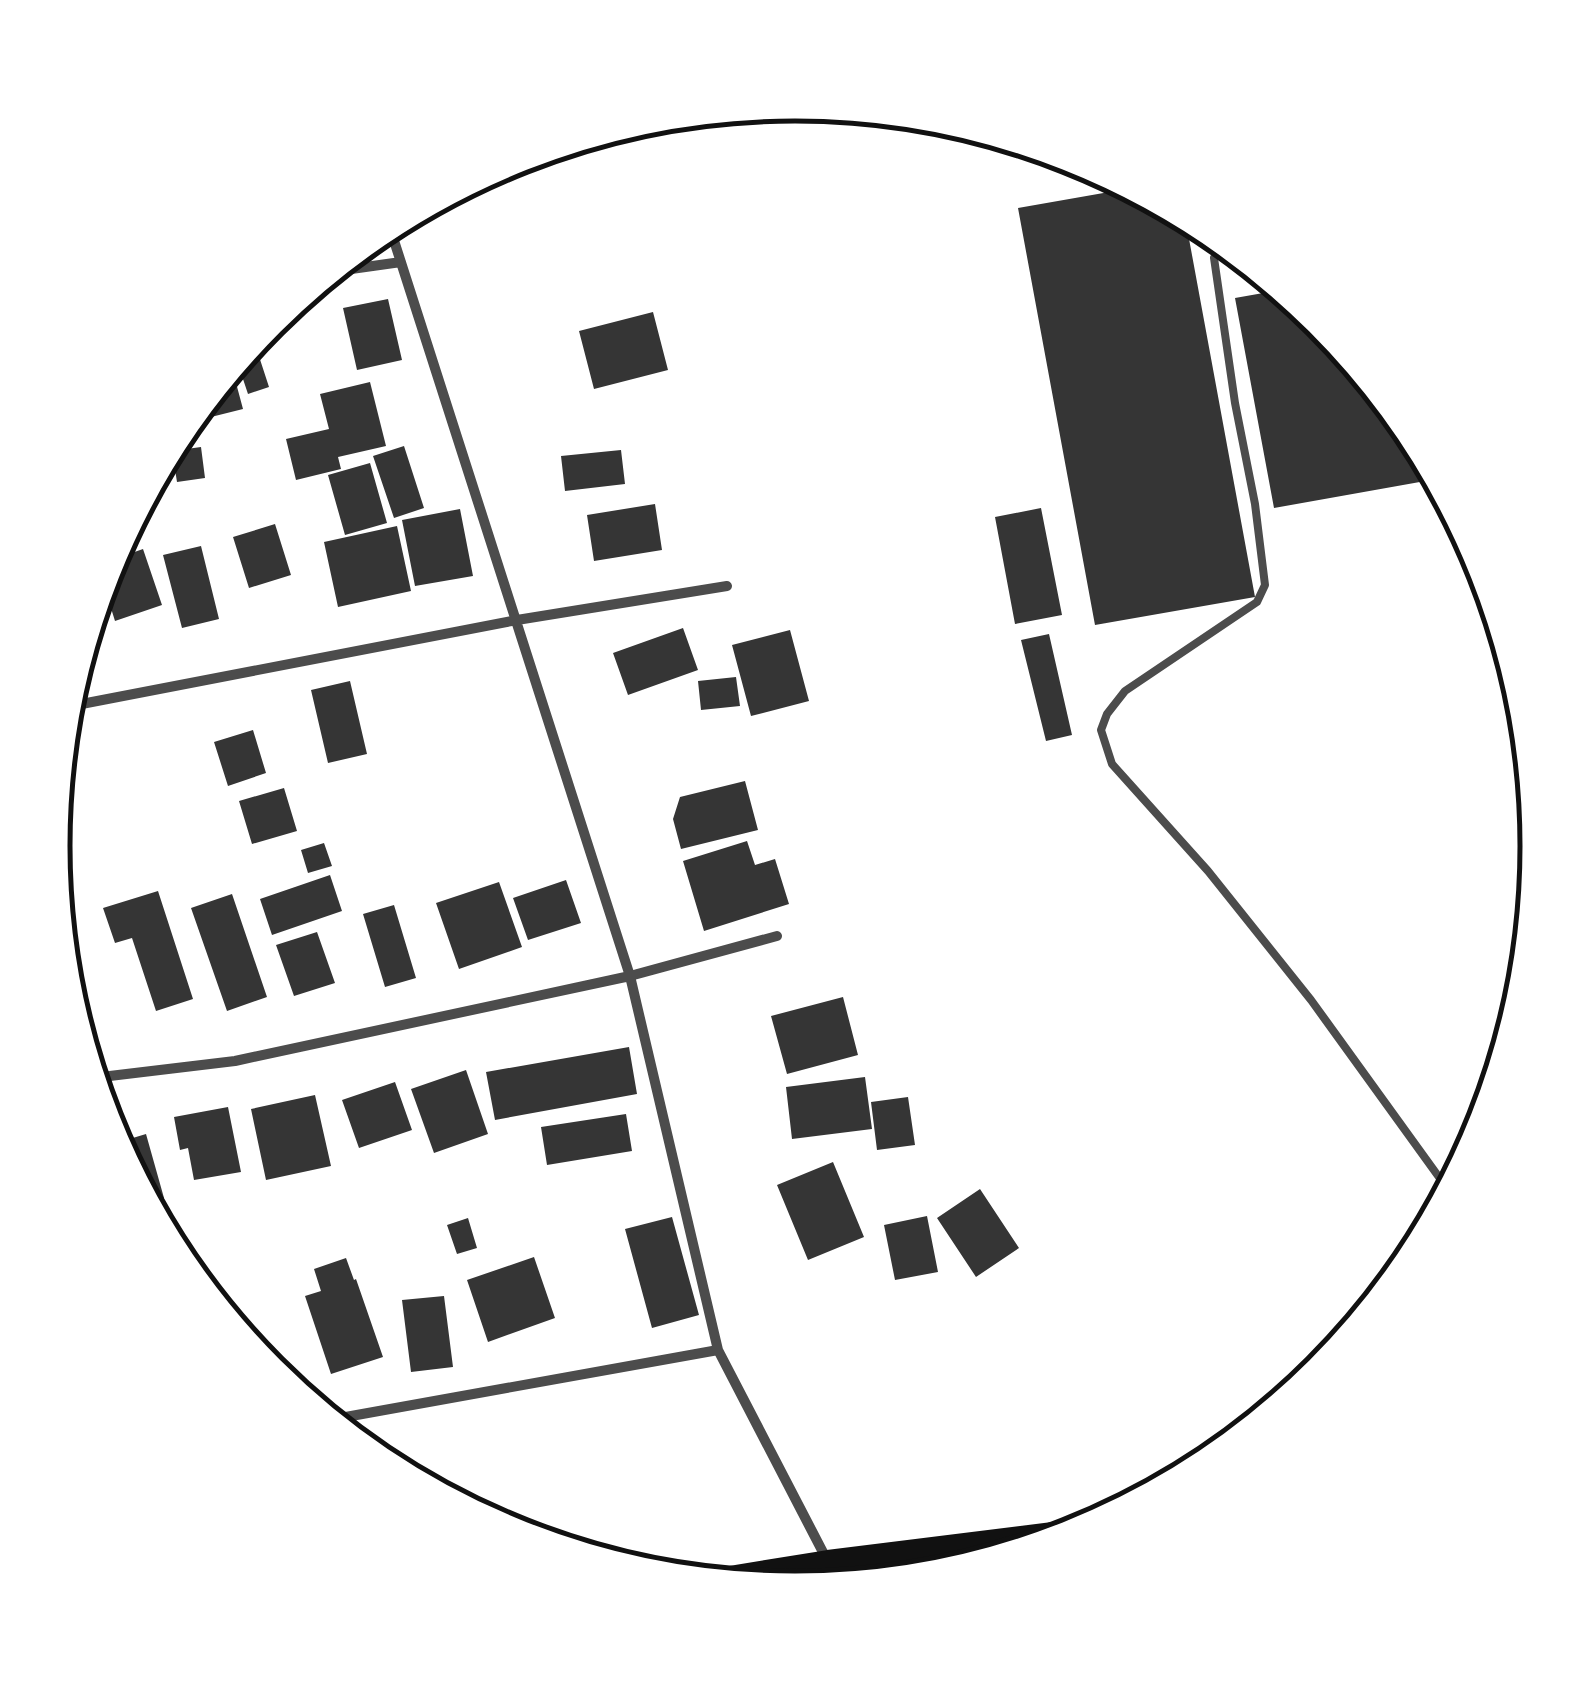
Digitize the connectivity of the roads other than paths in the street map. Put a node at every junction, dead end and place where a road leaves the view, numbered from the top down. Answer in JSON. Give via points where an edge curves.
{"nodes":[{"id":1,"x":394,"y":242,"type":"edge"},
{"id":2,"x":1214,"y":258,"type":"dead end"},
{"id":3,"x":401,"y":262,"type":"junction"},
{"id":4,"x":358,"y":268,"type":"edge"},
{"id":5,"x":727,"y":586,"type":"dead end"},
{"id":6,"x":517,"y":620,"type":"junction"},
{"id":7,"x":84,"y":703,"type":"edge"},
{"id":8,"x":778,"y":936,"type":"dead end"},
{"id":9,"x":630,"y":976,"type":"junction"},
{"id":10,"x":107,"y":1076,"type":"edge"},
{"id":11,"x":1439,"y":1178,"type":"edge"},
{"id":12,"x":718,"y":1350,"type":"junction"},
{"id":13,"x":348,"y":1416,"type":"edge"},
{"id":14,"x":1009,"y":1538,"type":"edge"},
{"id":15,"x":828,"y":1561,"type":"junction"},
{"id":16,"x":772,"y":1570,"type":"edge"}],
"edges":[{"from":1,"to":3,"type":"street"},
{"from":2,"to":11,"type":"lane","via":[[1262,595],[1125,691],[1101,730],[1112,764],[1311,1000]]},
{"from":3,"to":4,"type":"street"},
{"from":3,"to":6,"type":"street"},
{"from":5,"to":6,"type":"street"},
{"from":6,"to":7,"type":"street"},
{"from":6,"to":9,"type":"street"},
{"from":8,"to":9,"type":"street"},
{"from":9,"to":10,"type":"street","via":[[235,1061]]},
{"from":9,"to":12,"type":"street"},
{"from":12,"to":13,"type":"street"},
{"from":12,"to":15,"type":"street"},
{"from":14,"to":15,"type":"main road"},
{"from":15,"to":16,"type":"main road"}]}
